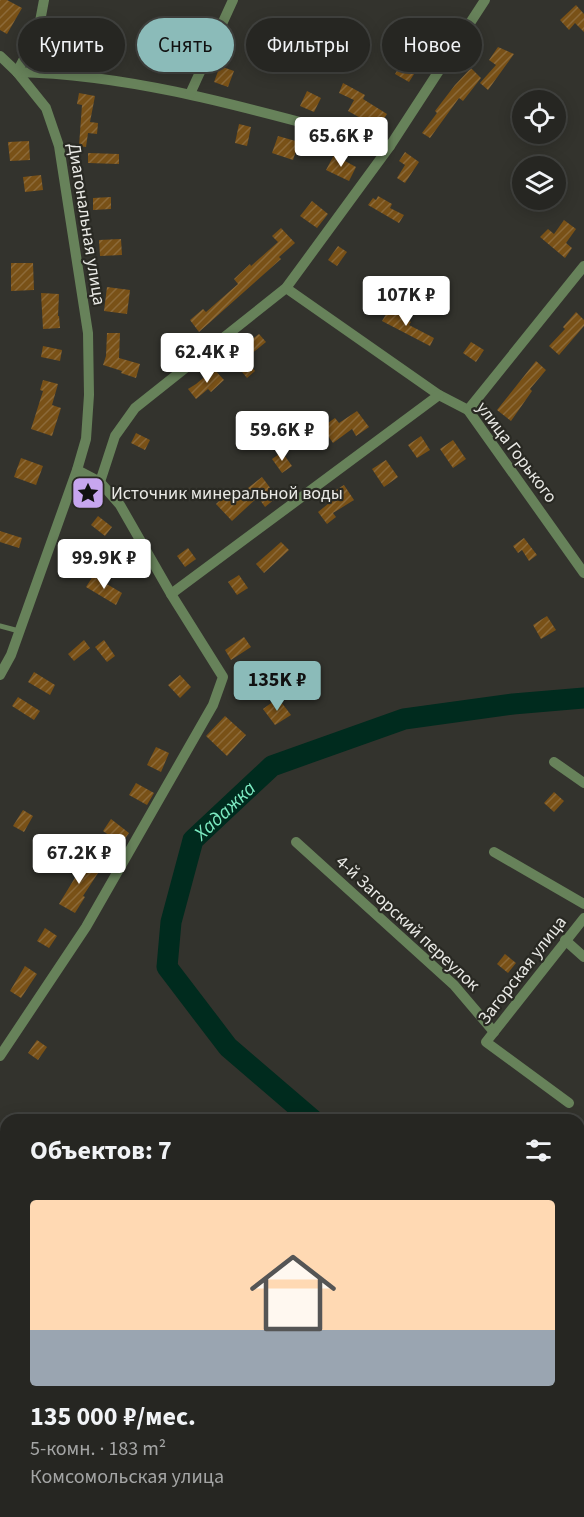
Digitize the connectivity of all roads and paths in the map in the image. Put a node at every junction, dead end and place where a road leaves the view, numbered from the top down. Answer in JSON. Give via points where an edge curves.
{"nodes":[{"id":1,"x":44,"y":0,"type":"edge"},
{"id":2,"x":232,"y":0,"type":"edge"},
{"id":3,"x":485,"y":0,"type":"edge"},
{"id":4,"x":0,"y":56,"type":"edge"},
{"id":5,"x":16,"y":72,"type":"junction"},
{"id":6,"x":190,"y":94,"type":"junction"},
{"id":7,"x":390,"y":146,"type":"junction"},
{"id":8,"x":584,"y":266,"type":"edge"},
{"id":9,"x":286,"y":288,"type":"junction"},
{"id":10,"x":438,"y":394,"type":"junction"},
{"id":11,"x":468,"y":410,"type":"junction"},
{"id":12,"x":77,"y":470,"type":"junction"},
{"id":13,"x":100,"y":482,"type":"junction"},
{"id":14,"x":584,"y":573,"type":"edge"},
{"id":15,"x":171,"y":594,"type":"junction"},
{"id":16,"x":0,"y":626,"type":"edge"},
{"id":17,"x":19,"y":631,"type":"junction"},
{"id":18,"x":0,"y":675,"type":"edge"},
{"id":19,"x":554,"y":762,"type":"dead end"},
{"id":20,"x":584,"y":783,"type":"edge"},
{"id":21,"x":296,"y":842,"type":"dead end"},
{"id":22,"x":494,"y":852,"type":"dead end"},
{"id":23,"x":584,"y":904,"type":"edge"},
{"id":24,"x":584,"y":918,"type":"edge"},
{"id":25,"x":565,"y":940,"type":"junction"},
{"id":26,"x":584,"y":957,"type":"edge"},
{"id":27,"x":494,"y":1032,"type":"junction"},
{"id":28,"x":0,"y":1056,"type":"edge"},
{"id":29,"x":569,"y":1103,"type":"dead end"}],
"edges":[{"from":1,"to":5,"type":"street","via":[[38,32]]},
{"from":2,"to":6,"type":"street"},
{"from":3,"to":7,"type":"street"},
{"from":4,"to":5,"type":"street"},
{"from":5,"to":6,"type":"street","via":[[63,73]]},
{"from":5,"to":12,"type":"street","name":"Диагональная улица","via":[[46,108],[59,146],[88,333],[86,439]]},
{"from":6,"to":7,"type":"street"},
{"from":7,"to":9,"type":"street"},
{"from":8,"to":11,"type":"street"},
{"from":9,"to":10,"type":"street","name":"улица Горького"},
{"from":9,"to":13,"type":"street","via":[[135,408],[115,436]]},
{"from":10,"to":11,"type":"street","name":"улица Горького"},
{"from":10,"to":15,"type":"street"},
{"from":11,"to":14,"type":"street","name":"улица Горького"},
{"from":12,"to":13,"type":"street"},
{"from":12,"to":17,"type":"street","name":"Диагональная улица"},
{"from":13,"to":15,"type":"street","via":[[120,505]]},
{"from":15,"to":28,"type":"street","via":[[223,677],[213,705],[86,927]]},
{"from":16,"to":17,"type":"lane"},
{"from":17,"to":18,"type":"street","name":"Диагональная улица"},
{"from":19,"to":20,"type":"street"},
{"from":21,"to":27,"type":"street","name":"4-й Загорский переулок","via":[[454,985]]},
{"from":22,"to":23,"type":"street"},
{"from":24,"to":25,"type":"street","name":"Загорская улица"},
{"from":25,"to":26,"type":"street"},
{"from":25,"to":27,"type":"street","name":"Загорская улица"},
{"from":27,"to":29,"type":"street","name":"Загорская улица","via":[[486,1042]]}]}
